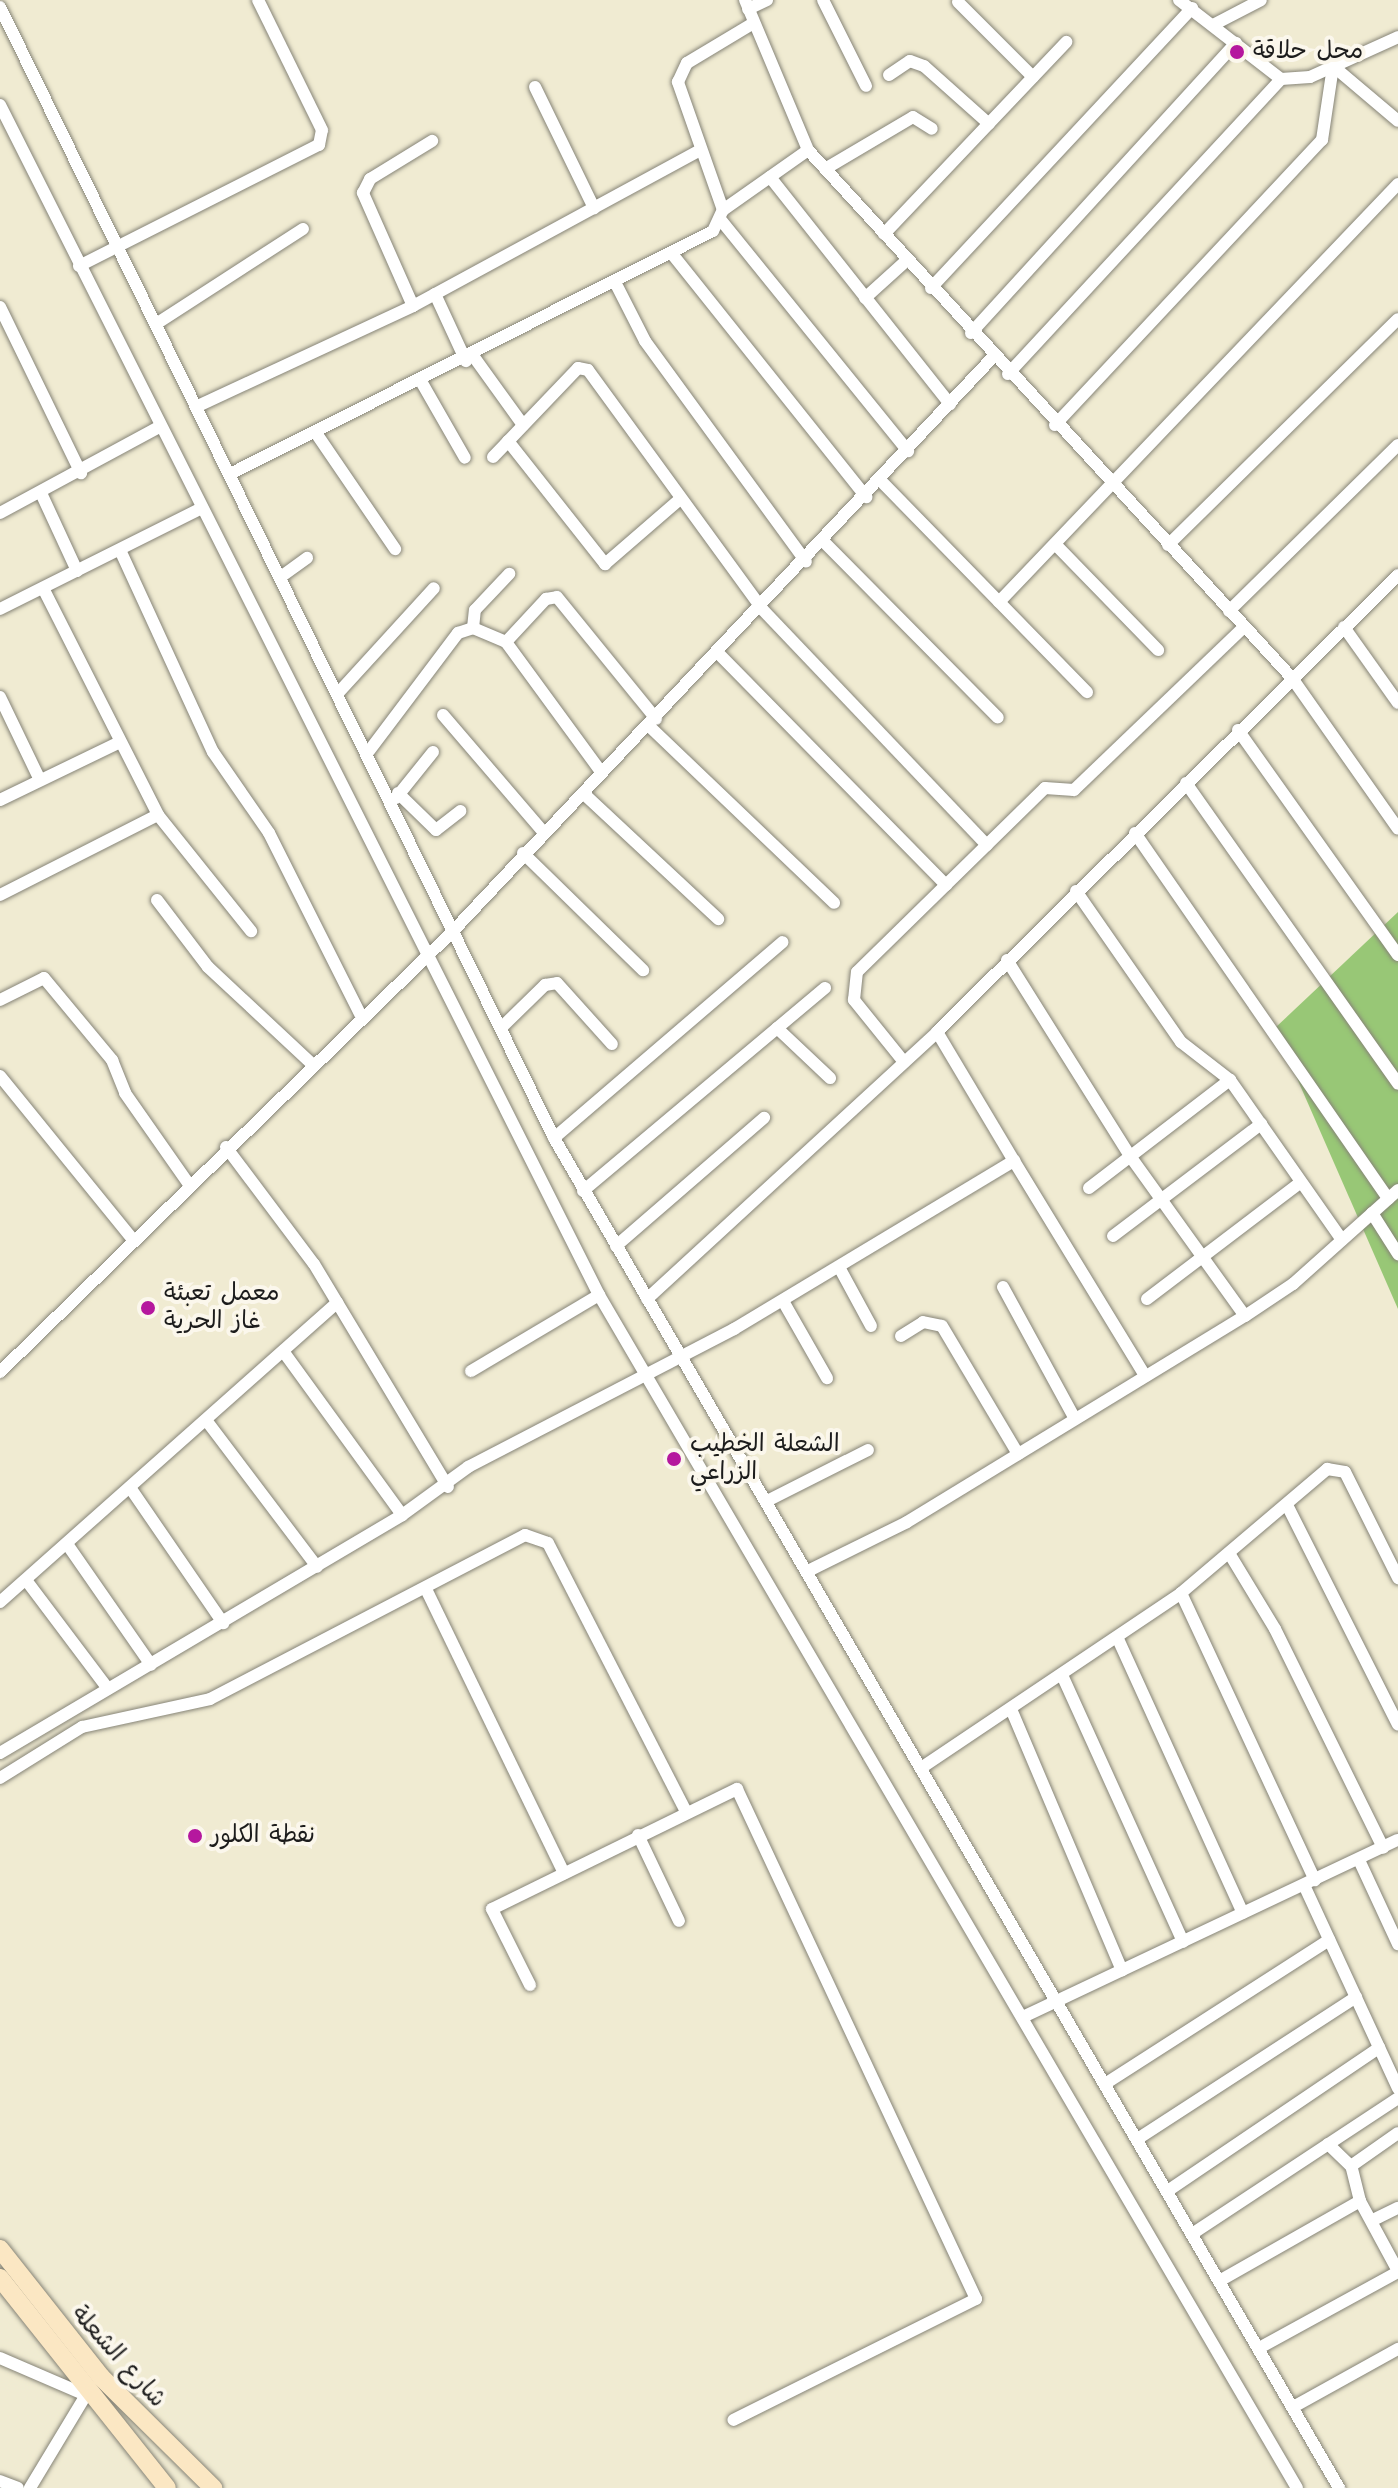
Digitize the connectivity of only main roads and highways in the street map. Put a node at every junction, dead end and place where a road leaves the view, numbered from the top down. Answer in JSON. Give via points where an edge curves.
{"nodes":[{"id":1,"x":0,"y":2249,"type":"edge"},
{"id":2,"x":0,"y":2278,"type":"edge"},
{"id":3,"x":167,"y":2488,"type":"edge"},
{"id":4,"x":213,"y":2488,"type":"edge"}],
"edges":[{"from":1,"to":4,"type":"main road","name":"شارع الشعلة","via":[[101,2377]]},
{"from":2,"to":3,"type":"main road","name":"شارع الشعلة","via":[[86,2395]]}]}
